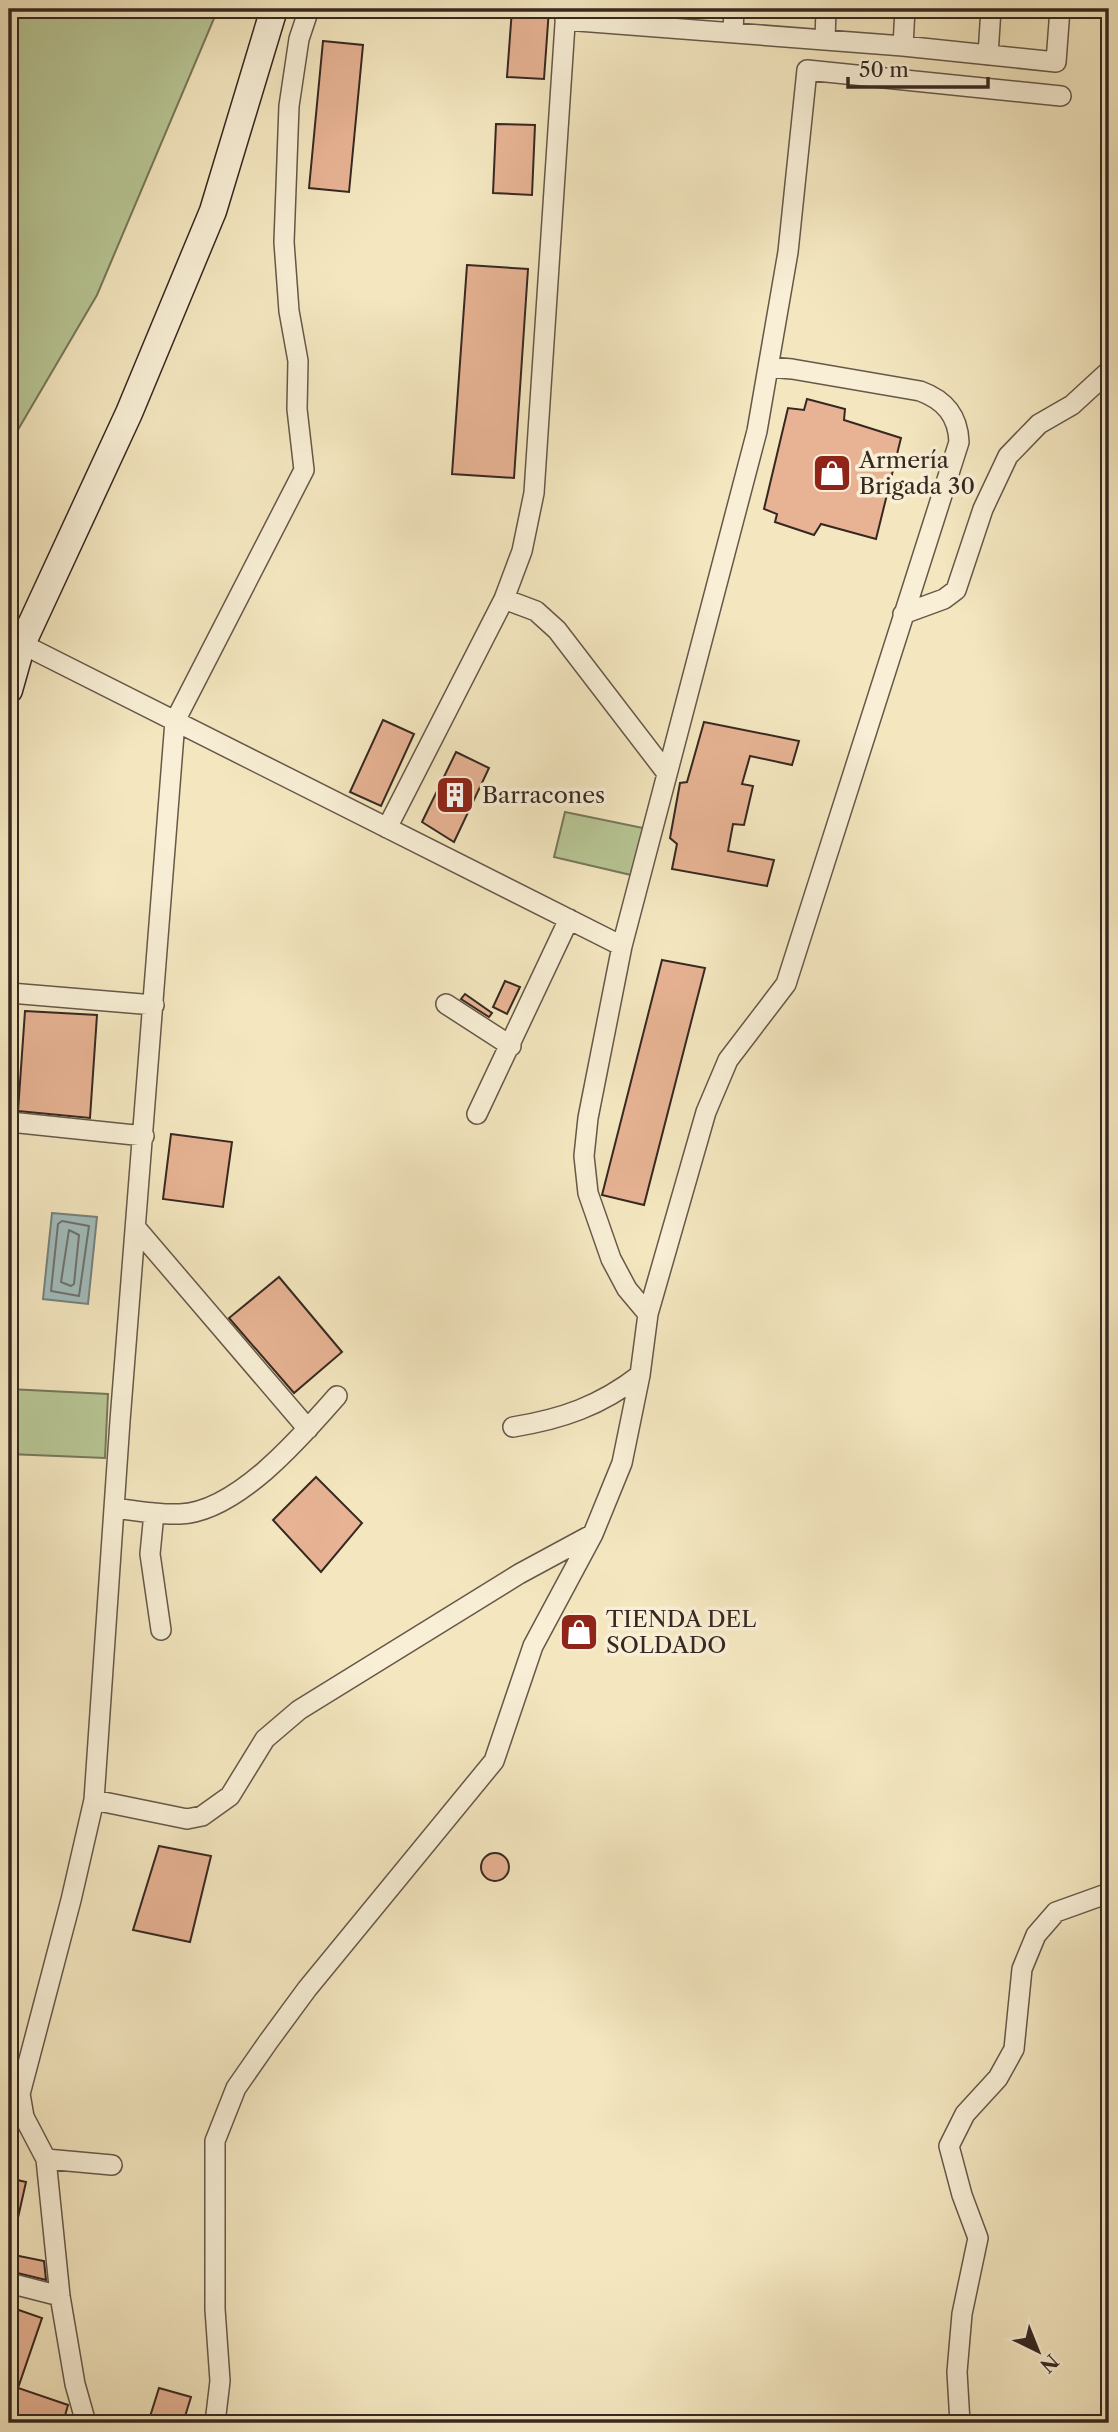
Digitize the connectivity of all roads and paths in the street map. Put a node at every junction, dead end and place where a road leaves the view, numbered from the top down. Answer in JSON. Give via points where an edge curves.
{"nodes":[{"id":1,"x":274,"y":9,"type":"edge"},
{"id":2,"x":309,"y":9,"type":"edge"},
{"id":3,"x":734,"y":9,"type":"edge"},
{"id":4,"x":826,"y":9,"type":"edge"},
{"id":5,"x":905,"y":9,"type":"edge"},
{"id":6,"x":991,"y":9,"type":"edge"},
{"id":7,"x":1060,"y":9,"type":"edge"},
{"id":8,"x":566,"y":15,"type":"edge"},
{"id":9,"x":655,"y":17,"type":"edge"},
{"id":10,"x":733,"y":32,"type":"junction"},
{"id":11,"x":825,"y":40,"type":"junction"},
{"id":12,"x":904,"y":46,"type":"junction"},
{"id":13,"x":988,"y":55,"type":"junction"},
{"id":14,"x":1061,"y":96,"type":"dead end"},
{"id":15,"x":769,"y":368,"type":"junction"},
{"id":16,"x":1109,"y":371,"type":"edge"},
{"id":17,"x":505,"y":598,"type":"junction"},
{"id":18,"x":903,"y":614,"type":"junction"},
{"id":19,"x":22,"y":644,"type":"junction"},
{"id":20,"x":9,"y":690,"type":"edge"},
{"id":21,"x":175,"y":721,"type":"junction"},
{"id":22,"x":666,"y":772,"type":"junction"},
{"id":23,"x":387,"y":828,"type":"junction"},
{"id":24,"x":569,"y":919,"type":"junction"},
{"id":25,"x":622,"y":946,"type":"junction"},
{"id":26,"x":10,"y":993,"type":"edge"},
{"id":27,"x":446,"y":1004,"type":"dead end"},
{"id":28,"x":154,"y":1005,"type":"junction"},
{"id":29,"x":510,"y":1046,"type":"junction"},
{"id":30,"x":477,"y":1114,"type":"dead end"},
{"id":31,"x":10,"y":1122,"type":"dead end"},
{"id":32,"x":144,"y":1136,"type":"junction"},
{"id":33,"x":136,"y":1228,"type":"junction"},
{"id":34,"x":648,"y":1314,"type":"junction"},
{"id":35,"x":640,"y":1375,"type":"junction"},
{"id":36,"x":337,"y":1396,"type":"dead end"},
{"id":37,"x":513,"y":1427,"type":"dead end"},
{"id":38,"x":308,"y":1429,"type":"junction"},
{"id":39,"x":116,"y":1508,"type":"junction"},
{"id":40,"x":154,"y":1513,"type":"junction"},
{"id":41,"x":593,"y":1534,"type":"junction"},
{"id":42,"x":161,"y":1630,"type":"dead end"},
{"id":43,"x":94,"y":1800,"type":"junction"},
{"id":44,"x":1109,"y":1893,"type":"edge"},
{"id":45,"x":46,"y":2159,"type":"junction"},
{"id":46,"x":112,"y":2165,"type":"dead end"},
{"id":47,"x":9,"y":2283,"type":"edge"},
{"id":48,"x":60,"y":2296,"type":"junction"},
{"id":49,"x":86,"y":2423,"type":"edge"},
{"id":50,"x":215,"y":2423,"type":"edge"},
{"id":51,"x":960,"y":2423,"type":"edge"}],
"edges":[{"from":1,"to":19,"type":"main road","via":[[213,211],[129,413]]},
{"from":2,"to":21,"type":"street","via":[[299,39],[289,106],[284,242],[304,470]]},
{"from":3,"to":10,"type":"street"},
{"from":4,"to":11,"type":"street"},
{"from":5,"to":12,"type":"street"},
{"from":6,"to":13,"type":"street"},
{"from":7,"to":13,"type":"street","via":[[1056,62]]},
{"from":8,"to":9,"type":"street"},
{"from":8,"to":17,"type":"street","via":[[534,493],[523,551]]},
{"from":9,"to":10,"type":"street"},
{"from":10,"to":11,"type":"street"},
{"from":11,"to":12,"type":"street"},
{"from":12,"to":13,"type":"street"},
{"from":14,"to":15,"type":"street","via":[[807,70],[788,251]]},
{"from":15,"to":18,"type":"street","via":[[920,391],[939,398],[958,423],[959,442]]},
{"from":15,"to":22,"type":"street","via":[[757,431]]},
{"from":16,"to":18,"type":"street","via":[[1072,405],[1039,424],[1008,456],[983,509],[956,590]]},
{"from":17,"to":22,"type":"street","via":[[536,611],[557,630]]},
{"from":17,"to":23,"type":"street"},
{"from":18,"to":34,"type":"street","via":[[786,984],[728,1060],[706,1112]]},
{"from":19,"to":20,"type":"main road"},
{"from":19,"to":21,"type":"street"},
{"from":21,"to":23,"type":"street"},
{"from":21,"to":28,"type":"street"},
{"from":22,"to":25,"type":"street"},
{"from":23,"to":24,"type":"street"},
{"from":24,"to":25,"type":"street"},
{"from":24,"to":29,"type":"street"},
{"from":25,"to":34,"type":"street","via":[[584,1156],[588,1193],[611,1259]]},
{"from":26,"to":28,"type":"street"},
{"from":27,"to":29,"type":"street"},
{"from":28,"to":32,"type":"street"},
{"from":29,"to":30,"type":"street"},
{"from":31,"to":32,"type":"street"},
{"from":32,"to":33,"type":"street"},
{"from":33,"to":38,"type":"street"},
{"from":33,"to":39,"type":"street"},
{"from":34,"to":35,"type":"street"},
{"from":35,"to":37,"type":"street","via":[[586,1410]]},
{"from":35,"to":41,"type":"street","via":[[622,1463]]},
{"from":36,"to":38,"type":"street"},
{"from":38,"to":40,"type":"street","via":[[242,1489],[208,1509],[182,1515]]},
{"from":39,"to":40,"type":"street"},
{"from":39,"to":43,"type":"street"},
{"from":40,"to":42,"type":"street","via":[[150,1554]]},
{"from":41,"to":43,"type":"street","via":[[519,1574],[299,1710],[265,1739],[230,1796],[202,1816],[187,1819]]},
{"from":41,"to":50,"type":"street","via":[[533,1646],[494,1761],[307,1989],[236,2088],[215,2141],[220,2381]]},
{"from":43,"to":45,"type":"street","via":[[20,2094],[24,2117]]},
{"from":44,"to":51,"type":"street","via":[[1056,1912],[1036,1935],[1021,1969],[1014,2049],[998,2078],[965,2114],[949,2146],[978,2238],[962,2314],[957,2372]]},
{"from":45,"to":46,"type":"street"},
{"from":45,"to":48,"type":"street"},
{"from":47,"to":48,"type":"street"},
{"from":48,"to":49,"type":"street"}]}
